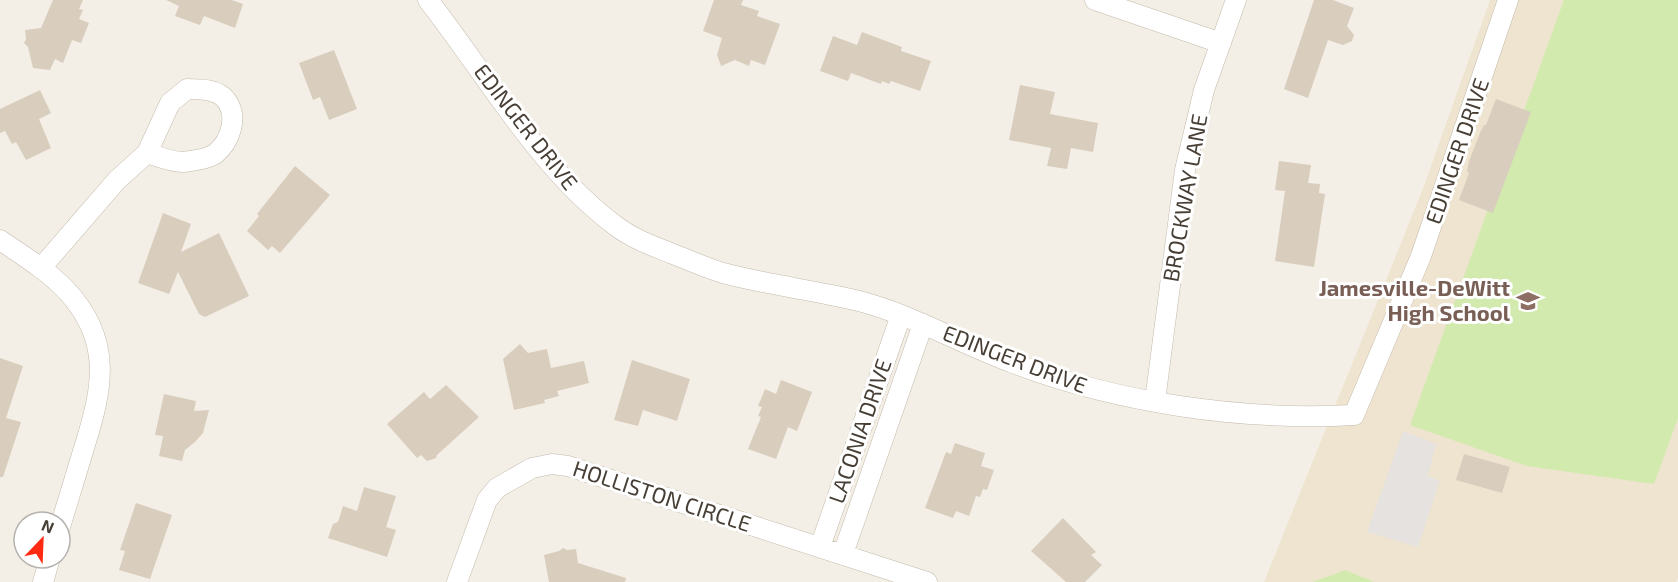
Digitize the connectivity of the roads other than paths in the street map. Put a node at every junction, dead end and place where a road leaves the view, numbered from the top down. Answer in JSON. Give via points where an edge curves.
{"nodes":[{"id":1,"x":429,"y":0,"type":"edge"},
{"id":2,"x":1095,"y":0,"type":"edge"},
{"id":3,"x":1236,"y":0,"type":"edge"},
{"id":4,"x":1508,"y":0,"type":"edge"},
{"id":5,"x":1221,"y":43,"type":"junction"},
{"id":6,"x":147,"y":153,"type":"junction"},
{"id":7,"x":0,"y":240,"type":"edge"},
{"id":8,"x":40,"y":268,"type":"junction"},
{"id":9,"x":901,"y":315,"type":"junction"},
{"id":10,"x":923,"y":324,"type":"junction"},
{"id":11,"x":1155,"y":401,"type":"junction"},
{"id":12,"x":65,"y":510,"type":"edge"},
{"id":13,"x":820,"y":547,"type":"junction"},
{"id":14,"x":843,"y":554,"type":"junction"},
{"id":15,"x":457,"y":582,"type":"edge"},
{"id":16,"x":927,"y":582,"type":"edge"}],
"edges":[{"from":1,"to":9,"type":"street","name":"EDINGER DRIVE","via":[[534,144],[582,198],[616,226],[639,240],[721,272],[861,302]]},
{"from":2,"to":5,"type":"street"},
{"from":3,"to":5,"type":"street","name":"BROCKWAY LANE"},
{"from":4,"to":11,"type":"street","name":"EDINGER DRIVE","via":[[1421,256],[1354,415],[1253,415]]},
{"from":5,"to":11,"type":"street","name":"BROCKWAY LANE","via":[[1204,90],[1185,170]]},
{"from":6,"to":6,"type":"street","via":[[182,162],[213,155],[225,144],[232,127],[226,99],[208,90],[187,89],[170,103]]},
{"from":6,"to":8,"type":"street","via":[[117,180]]},
{"from":7,"to":8,"type":"street"},
{"from":8,"to":12,"type":"street","via":[[66,290],[88,319],[101,370],[97,406]]},
{"from":9,"to":10,"type":"street","name":"EDINGER DRIVE"},
{"from":9,"to":13,"type":"street","name":"LACONIA DRIVE"},
{"from":10,"to":11,"type":"street","name":"EDINGER DRIVE","via":[[1023,367],[1087,388]]},
{"from":10,"to":14,"type":"street","name":"LACONIA DRIVE"},
{"from":13,"to":14,"type":"street","name":"HOLLISTON CIRCLE"},
{"from":13,"to":15,"type":"street","name":"HOLLISTON CIRCLE","via":[[552,464],[532,468],[497,488],[487,500]]},
{"from":14,"to":16,"type":"street","name":"HOLLISTON CIRCLE"}]}
